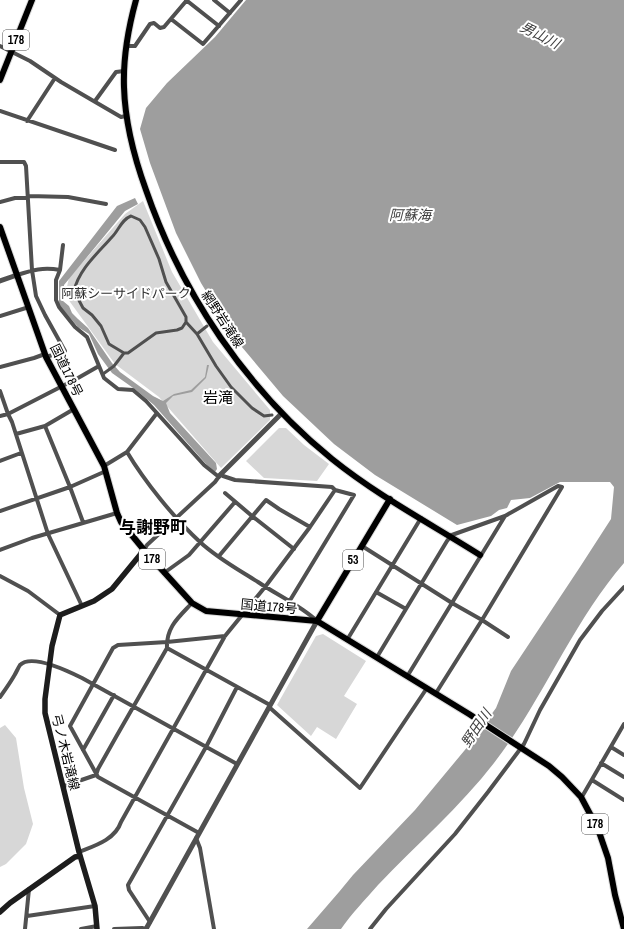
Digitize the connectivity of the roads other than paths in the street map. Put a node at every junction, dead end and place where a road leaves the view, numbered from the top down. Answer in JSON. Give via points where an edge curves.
{"nodes":[{"id":1,"x":32,"y":0,"type":"edge"},
{"id":2,"x":136,"y":0,"type":"edge"},
{"id":3,"x":187,"y":0,"type":"edge"},
{"id":4,"x":214,"y":0,"type":"edge"},
{"id":5,"x":241,"y":0,"type":"edge"},
{"id":6,"x":230,"y":13,"type":"junction"},
{"id":7,"x":171,"y":19,"type":"junction"},
{"id":8,"x":219,"y":26,"type":"junction"},
{"id":9,"x":0,"y":46,"type":"edge"},
{"id":10,"x":126,"y":46,"type":"junction"},
{"id":11,"x":12,"y":52,"type":"junction"},
{"id":12,"x":124,"y":71,"type":"junction"},
{"id":13,"x":55,"y":78,"type":"junction"},
{"id":14,"x":0,"y":80,"type":"edge"},
{"id":15,"x":95,"y":101,"type":"junction"},
{"id":16,"x":0,"y":111,"type":"edge"},
{"id":17,"x":126,"y":116,"type":"junction"},
{"id":18,"x":27,"y":121,"type":"junction"},
{"id":19,"x":115,"y":150,"type":"dead end"},
{"id":20,"x":0,"y":162,"type":"edge"},
{"id":21,"x":28,"y":197,"type":"junction"},
{"id":22,"x":0,"y":202,"type":"edge"},
{"id":23,"x":106,"y":204,"type":"dead end"},
{"id":24,"x":0,"y":227,"type":"edge"},
{"id":25,"x":63,"y":244,"type":"dead end"},
{"id":26,"x":32,"y":270,"type":"junction"},
{"id":27,"x":60,"y":270,"type":"junction"},
{"id":28,"x":17,"y":275,"type":"junction"},
{"id":29,"x":0,"y":281,"type":"edge"},
{"id":30,"x":29,"y":307,"type":"junction"},
{"id":31,"x":0,"y":316,"type":"edge"},
{"id":32,"x":186,"y":322,"type":"junction"},
{"id":33,"x":207,"y":326,"type":"dead end"},
{"id":34,"x":197,"y":334,"type":"junction"},
{"id":35,"x":124,"y":353,"type":"junction"},
{"id":36,"x":46,"y":355,"type":"junction"},
{"id":37,"x":99,"y":366,"type":"junction"},
{"id":38,"x":0,"y":367,"type":"edge"},
{"id":39,"x":103,"y":374,"type":"junction"},
{"id":40,"x":61,"y":386,"type":"junction"},
{"id":41,"x":0,"y":391,"type":"edge"},
{"id":42,"x":74,"y":409,"type":"junction"},
{"id":43,"x":157,"y":413,"type":"junction"},
{"id":44,"x":8,"y":414,"type":"junction"},
{"id":45,"x":282,"y":414,"type":"junction"},
{"id":46,"x":272,"y":415,"type":"dead end"},
{"id":47,"x":0,"y":416,"type":"edge"},
{"id":48,"x":45,"y":426,"type":"junction"},
{"id":49,"x":16,"y":434,"type":"junction"},
{"id":50,"x":127,"y":452,"type":"junction"},
{"id":51,"x":21,"y":453,"type":"junction"},
{"id":52,"x":0,"y":461,"type":"edge"},
{"id":53,"x":105,"y":469,"type":"junction"},
{"id":54,"x":220,"y":475,"type":"junction"},
{"id":55,"x":70,"y":487,"type":"junction"},
{"id":56,"x":335,"y":490,"type":"junction"},
{"id":57,"x":225,"y":493,"type":"dead end"},
{"id":58,"x":36,"y":499,"type":"junction"},
{"id":59,"x":390,"y":499,"type":"junction"},
{"id":60,"x":235,"y":502,"type":"junction"},
{"id":61,"x":0,"y":511,"type":"edge"},
{"id":62,"x":117,"y":513,"type":"junction"},
{"id":63,"x":252,"y":516,"type":"junction"},
{"id":64,"x":505,"y":516,"type":"junction"},
{"id":65,"x":177,"y":517,"type":"junction"},
{"id":66,"x":420,"y":518,"type":"junction"},
{"id":67,"x":83,"y":522,"type":"junction"},
{"id":68,"x":310,"y":527,"type":"junction"},
{"id":69,"x":48,"y":534,"type":"junction"},
{"id":70,"x":450,"y":536,"type":"junction"},
{"id":71,"x":200,"y":542,"type":"junction"},
{"id":72,"x":362,"y":546,"type":"junction"},
{"id":73,"x":294,"y":549,"type":"junction"},
{"id":74,"x":0,"y":550,"type":"edge"},
{"id":75,"x":144,"y":550,"type":"junction"},
{"id":76,"x":480,"y":555,"type":"junction"},
{"id":77,"x":219,"y":556,"type":"junction"},
{"id":78,"x":392,"y":565,"type":"junction"},
{"id":79,"x":164,"y":573,"type":"junction"},
{"id":80,"x":0,"y":576,"type":"edge"},
{"id":81,"x":422,"y":583,"type":"junction"},
{"id":82,"x":265,"y":587,"type":"junction"},
{"id":83,"x":624,"y":587,"type":"edge"},
{"id":84,"x":376,"y":592,"type":"junction"},
{"id":85,"x":289,"y":602,"type":"junction"},
{"id":86,"x":192,"y":603,"type":"junction"},
{"id":87,"x":452,"y":603,"type":"junction"},
{"id":88,"x":82,"y":606,"type":"junction"},
{"id":89,"x":406,"y":609,"type":"junction"},
{"id":90,"x":60,"y":615,"type":"junction"},
{"id":91,"x":243,"y":615,"type":"junction"},
{"id":92,"x":482,"y":620,"type":"junction"},
{"id":93,"x":317,"y":621,"type":"junction"},
{"id":94,"x":225,"y":636,"type":"junction"},
{"id":95,"x":508,"y":637,"type":"dead end"},
{"id":96,"x":347,"y":640,"type":"junction"},
{"id":97,"x":166,"y":642,"type":"junction"},
{"id":98,"x":167,"y":648,"type":"junction"},
{"id":99,"x":377,"y":657,"type":"junction"},
{"id":100,"x":50,"y":666,"type":"junction"},
{"id":101,"x":206,"y":669,"type":"junction"},
{"id":102,"x":408,"y":676,"type":"junction"},
{"id":103,"x":93,"y":684,"type":"junction"},
{"id":104,"x":237,"y":687,"type":"junction"},
{"id":105,"x":427,"y":688,"type":"junction"},
{"id":106,"x":436,"y":693,"type":"junction"},
{"id":107,"x":114,"y":695,"type":"junction"},
{"id":108,"x":0,"y":697,"type":"edge"},
{"id":109,"x":133,"y":706,"type":"junction"},
{"id":110,"x":269,"y":706,"type":"junction"},
{"id":111,"x":624,"y":724,"type":"edge"},
{"id":112,"x":173,"y":729,"type":"junction"},
{"id":113,"x":622,"y":732,"type":"edge"},
{"id":114,"x":521,"y":746,"type":"junction"},
{"id":115,"x":206,"y":747,"type":"junction"},
{"id":116,"x":611,"y":747,"type":"junction"},
{"id":117,"x":83,"y":750,"type":"junction"},
{"id":118,"x":624,"y":755,"type":"edge"},
{"id":119,"x":601,"y":763,"type":"junction"},
{"id":120,"x":237,"y":764,"type":"junction"},
{"id":121,"x":96,"y":775,"type":"junction"},
{"id":122,"x":624,"y":777,"type":"edge"},
{"id":123,"x":592,"y":780,"type":"junction"},
{"id":124,"x":64,"y":786,"type":"junction"},
{"id":125,"x":135,"y":797,"type":"junction"},
{"id":126,"x":581,"y":797,"type":"junction"},
{"id":127,"x":624,"y":800,"type":"edge"},
{"id":128,"x":166,"y":815,"type":"junction"},
{"id":129,"x":199,"y":833,"type":"junction"},
{"id":130,"x":196,"y":838,"type":"junction"},
{"id":131,"x":79,"y":854,"type":"junction"},
{"id":132,"x":29,"y":889,"type":"junction"},
{"id":133,"x":96,"y":906,"type":"junction"},
{"id":134,"x":0,"y":912,"type":"edge"},
{"id":135,"x":27,"y":916,"type":"junction"},
{"id":136,"x":150,"y":922,"type":"junction"},
{"id":137,"x":97,"y":927,"type":"edge"},
{"id":138,"x":25,"y":929,"type":"edge"},
{"id":139,"x":81,"y":929,"type":"edge"},
{"id":140,"x":114,"y":929,"type":"edge"},
{"id":141,"x":146,"y":929,"type":"edge"},
{"id":142,"x":214,"y":929,"type":"edge"},
{"id":143,"x":370,"y":929,"type":"edge"},
{"id":144,"x":624,"y":929,"type":"edge"}],
"edges":[{"from":1,"to":11,"type":"main road","number":"178"},
{"from":2,"to":10,"type":"main road","name":"網野岩滝線"},
{"from":3,"to":7,"type":"street"},
{"from":3,"to":8,"type":"street"},
{"from":4,"to":6,"type":"street"},
{"from":5,"to":6,"type":"street"},
{"from":6,"to":8,"type":"street"},
{"from":7,"to":8,"type":"street","via":[[203,44]]},
{"from":7,"to":10,"type":"street","via":[[160,28],[154,23],[150,24],[134,46]]},
{"from":9,"to":11,"type":"street"},
{"from":10,"to":12,"type":"main road","name":"網野岩滝線"},
{"from":11,"to":13,"type":"street"},
{"from":11,"to":14,"type":"main road","number":"178"},
{"from":12,"to":15,"type":"street","via":[[116,72]]},
{"from":12,"to":17,"type":"main road","name":"網野岩滝線"},
{"from":13,"to":15,"type":"street"},
{"from":13,"to":18,"type":"street"},
{"from":15,"to":17,"type":"street","via":[[121,117]]},
{"from":16,"to":18,"type":"street"},
{"from":17,"to":45,"type":"main road","name":"網野岩滝線","via":[[136,162],[150,202],[184,279],[220,338],[250,378]]},
{"from":18,"to":19,"type":"street"},
{"from":20,"to":21,"type":"street","via":[[24,162]]},
{"from":21,"to":22,"type":"street"},
{"from":21,"to":23,"type":"street","via":[[68,197]]},
{"from":21,"to":26,"type":"street"},
{"from":24,"to":28,"type":"main road","name":"国道178号","number":"178"},
{"from":25,"to":27,"type":"street"},
{"from":26,"to":27,"type":"street"},
{"from":26,"to":28,"type":"street"},
{"from":26,"to":36,"type":"street","via":[[38,302],[65,351]]},
{"from":27,"to":37,"type":"street","via":[[56,280],[56,300],[75,327],[87,337]]},
{"from":28,"to":29,"type":"street"},
{"from":28,"to":30,"type":"main road","name":"国道178号","number":"178"},
{"from":30,"to":31,"type":"street"},
{"from":30,"to":36,"type":"main road","name":"国道178号","number":"178"},
{"from":32,"to":34,"type":"street"},
{"from":32,"to":35,"type":"street","via":[[177,330],[156,333],[128,353]]},
{"from":32,"to":35,"type":"street","via":[[186,317],[166,282],[145,227],[136,217],[126,218],[113,237],[93,257],[74,290],[82,308],[101,326],[109,344]]},
{"from":33,"to":34,"type":"street"},
{"from":34,"to":46,"type":"street","via":[[235,392],[264,416]]},
{"from":35,"to":39,"type":"street","via":[[114,366]]},
{"from":36,"to":38,"type":"street"},
{"from":36,"to":40,"type":"main road","name":"国道178号","number":"178"},
{"from":37,"to":39,"type":"street"},
{"from":37,"to":40,"type":"street"},
{"from":39,"to":43,"type":"street","via":[[107,381],[118,389],[133,390]]},
{"from":40,"to":42,"type":"main road","name":"国道178号","number":"178"},
{"from":40,"to":44,"type":"street"},
{"from":41,"to":44,"type":"street"},
{"from":42,"to":48,"type":"street"},
{"from":42,"to":53,"type":"main road","name":"国道178号","number":"178"},
{"from":43,"to":50,"type":"street"},
{"from":43,"to":54,"type":"street","via":[[204,465]]},
{"from":44,"to":47,"type":"street"},
{"from":44,"to":49,"type":"street"},
{"from":45,"to":54,"type":"street"},
{"from":45,"to":59,"type":"main road","name":"網野岩滝線","via":[[332,459]]},
{"from":48,"to":49,"type":"street"},
{"from":48,"to":55,"type":"street"},
{"from":49,"to":51,"type":"street"},
{"from":50,"to":53,"type":"street"},
{"from":50,"to":65,"type":"street","via":[[146,481]]},
{"from":51,"to":52,"type":"street"},
{"from":51,"to":58,"type":"street"},
{"from":53,"to":55,"type":"street"},
{"from":53,"to":62,"type":"main road","name":"国道178号","number":"178"},
{"from":54,"to":56,"type":"street","via":[[235,480],[332,487]]},
{"from":54,"to":65,"type":"street"},
{"from":55,"to":58,"type":"street"},
{"from":55,"to":67,"type":"street"},
{"from":56,"to":68,"type":"street"},
{"from":56,"to":85,"type":"street","via":[[354,495]]},
{"from":57,"to":60,"type":"street"},
{"from":58,"to":61,"type":"street"},
{"from":58,"to":69,"type":"street"},
{"from":59,"to":66,"type":"main road","name":"網野岩滝線"},
{"from":59,"to":72,"type":"main road","number":"53"},
{"from":60,"to":63,"type":"street"},
{"from":60,"to":71,"type":"street"},
{"from":62,"to":67,"type":"street"},
{"from":62,"to":75,"type":"main road","name":"国道178号","number":"178","via":[[121,522]]},
{"from":63,"to":68,"type":"street","via":[[266,500]]},
{"from":63,"to":73,"type":"street"},
{"from":63,"to":77,"type":"street"},
{"from":64,"to":70,"type":"street"},
{"from":64,"to":76,"type":"street"},
{"from":64,"to":92,"type":"street","via":[[558,486],[562,487]]},
{"from":65,"to":71,"type":"street"},
{"from":65,"to":75,"type":"street"},
{"from":66,"to":70,"type":"main road","name":"網野岩滝線"},
{"from":66,"to":78,"type":"street"},
{"from":67,"to":69,"type":"street"},
{"from":68,"to":73,"type":"street"},
{"from":69,"to":74,"type":"street"},
{"from":69,"to":88,"type":"street"},
{"from":70,"to":76,"type":"main road","name":"網野岩滝線"},
{"from":70,"to":81,"type":"street"},
{"from":71,"to":77,"type":"street"},
{"from":71,"to":79,"type":"street","via":[[188,555]]},
{"from":72,"to":78,"type":"street"},
{"from":72,"to":93,"type":"main road","number":"53"},
{"from":73,"to":82,"type":"street"},
{"from":75,"to":79,"type":"main road","name":"国道178号","number":"178"},
{"from":75,"to":88,"type":"main road","via":[[112,589]]},
{"from":76,"to":87,"type":"street"},
{"from":77,"to":82,"type":"street"},
{"from":78,"to":81,"type":"street"},
{"from":78,"to":84,"type":"street"},
{"from":79,"to":86,"type":"main road","name":"国道178号","number":"178"},
{"from":80,"to":90,"type":"street","via":[[28,591]]},
{"from":81,"to":87,"type":"street"},
{"from":81,"to":89,"type":"street"},
{"from":82,"to":85,"type":"street"},
{"from":82,"to":91,"type":"street"},
{"from":83,"to":114,"type":"street","via":[[580,640]]},
{"from":84,"to":89,"type":"street"},
{"from":84,"to":96,"type":"street"},
{"from":85,"to":93,"type":"street"},
{"from":86,"to":91,"type":"main road","name":"国道178号","number":"178","via":[[206,611]]},
{"from":86,"to":97,"type":"street","via":[[170,627]]},
{"from":87,"to":92,"type":"street"},
{"from":87,"to":102,"type":"street"},
{"from":88,"to":90,"type":"main road"},
{"from":89,"to":99,"type":"street"},
{"from":90,"to":100,"type":"main road","name":"弓ノ木岩滝線"},
{"from":91,"to":93,"type":"main road","name":"国道178号","number":"178"},
{"from":91,"to":94,"type":"street"},
{"from":92,"to":95,"type":"street"},
{"from":92,"to":106,"type":"street"},
{"from":93,"to":96,"type":"main road","name":"国道178号","number":"178"},
{"from":93,"to":110,"type":"street"},
{"from":94,"to":97,"type":"street"},
{"from":94,"to":101,"type":"street"},
{"from":96,"to":99,"type":"main road","name":"国道178号","number":"178"},
{"from":97,"to":98,"type":"street"},
{"from":97,"to":103,"type":"street","via":[[118,645],[113,648]]},
{"from":98,"to":101,"type":"street"},
{"from":98,"to":109,"type":"street"},
{"from":99,"to":102,"type":"main road","name":"国道178号","number":"178"},
{"from":100,"to":103,"type":"street","via":[[67,670]]},
{"from":100,"to":108,"type":"street","via":[[31,660],[25,661]]},
{"from":100,"to":124,"type":"main road","name":"弓ノ木岩滝線","via":[[45,713]]},
{"from":101,"to":104,"type":"street"},
{"from":101,"to":112,"type":"street"},
{"from":102,"to":105,"type":"main road","name":"国道178号","number":"178"},
{"from":103,"to":107,"type":"street"},
{"from":103,"to":117,"type":"street","via":[[70,726]]},
{"from":104,"to":110,"type":"street"},
{"from":104,"to":115,"type":"street"},
{"from":105,"to":106,"type":"main road","name":"国道178号","number":"178"},
{"from":105,"to":110,"type":"street","via":[[360,788]]},
{"from":106,"to":114,"type":"main road","name":"国道178号","number":"178"},
{"from":107,"to":109,"type":"street"},
{"from":107,"to":117,"type":"street"},
{"from":109,"to":112,"type":"street"},
{"from":109,"to":121,"type":"street"},
{"from":110,"to":120,"type":"street"},
{"from":111,"to":113,"type":"street"},
{"from":112,"to":115,"type":"street"},
{"from":112,"to":125,"type":"street"},
{"from":113,"to":116,"type":"street"},
{"from":114,"to":126,"type":"main road","name":"国道178号","number":"178","via":[[554,770]]},
{"from":114,"to":143,"type":"street","via":[[474,811]]},
{"from":115,"to":120,"type":"street"},
{"from":115,"to":128,"type":"street"},
{"from":116,"to":118,"type":"street"},
{"from":116,"to":119,"type":"street"},
{"from":117,"to":121,"type":"street"},
{"from":119,"to":122,"type":"street"},
{"from":119,"to":123,"type":"street"},
{"from":120,"to":129,"type":"street"},
{"from":121,"to":124,"type":"street"},
{"from":121,"to":125,"type":"street"},
{"from":123,"to":126,"type":"street"},
{"from":123,"to":127,"type":"street"},
{"from":124,"to":131,"type":"main road","name":"弓ノ木岩滝線"},
{"from":125,"to":128,"type":"street"},
{"from":125,"to":131,"type":"street","via":[[119,828],[105,841]]},
{"from":126,"to":144,"type":"main road","name":"国道178号","number":"178","via":[[598,829],[608,858]]},
{"from":128,"to":129,"type":"street"},
{"from":128,"to":136,"type":"street","via":[[128,885]]},
{"from":129,"to":130,"type":"street"},
{"from":130,"to":136,"type":"street"},
{"from":130,"to":142,"type":"street"},
{"from":131,"to":132,"type":"main road"},
{"from":131,"to":133,"type":"main road","name":"弓ノ木岩滝線"},
{"from":132,"to":134,"type":"main road"},
{"from":132,"to":135,"type":"street"},
{"from":133,"to":135,"type":"street"},
{"from":133,"to":137,"type":"main road","name":"弓ノ木岩滝線"},
{"from":135,"to":138,"type":"street"},
{"from":136,"to":141,"type":"street"},
{"from":137,"to":139,"type":"street"},
{"from":140,"to":141,"type":"street"}]}
